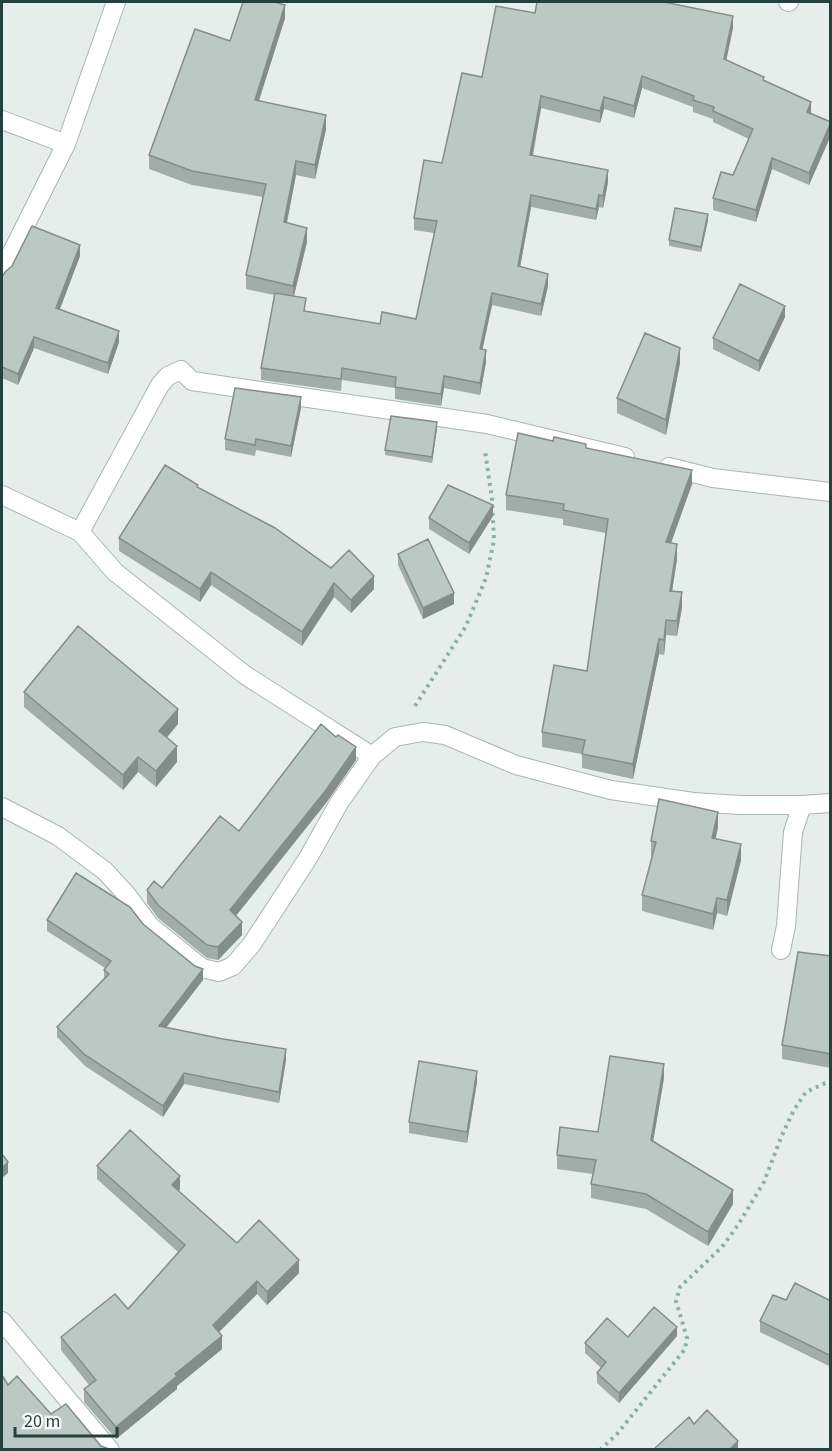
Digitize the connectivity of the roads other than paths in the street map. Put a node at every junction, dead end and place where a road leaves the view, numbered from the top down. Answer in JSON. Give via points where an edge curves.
{"nodes":[{"id":1,"x":116,"y":2,"type":"edge"},
{"id":2,"x":2,"y":120,"type":"edge"},
{"id":3,"x":66,"y":144,"type":"junction"},
{"id":4,"x":2,"y":272,"type":"edge"},
{"id":5,"x":831,"y":492,"type":"edge"},
{"id":6,"x":2,"y":495,"type":"edge"},
{"id":7,"x":80,"y":532,"type":"junction"},
{"id":8,"x":372,"y":756,"type":"junction"},
{"id":9,"x":831,"y":803,"type":"edge"},
{"id":10,"x":802,"y":805,"type":"junction"},
{"id":11,"x":2,"y":807,"type":"edge"},
{"id":12,"x":781,"y":950,"type":"dead end"},
{"id":13,"x":2,"y":1321,"type":"edge"},
{"id":14,"x":110,"y":1449,"type":"edge"}],
"edges":[{"from":1,"to":3,"type":"street"},
{"from":2,"to":3,"type":"street"},
{"from":3,"to":4,"type":"street"},
{"from":5,"to":7,"type":"street","via":[[713,478],[487,424],[192,381],[181,370],[160,385]]},
{"from":6,"to":7,"type":"street"},
{"from":7,"to":8,"type":"street","via":[[115,572],[245,675]]},
{"from":8,"to":10,"type":"street","via":[[395,737],[423,732],[445,735],[516,765],[611,790],[740,806]]},
{"from":8,"to":11,"type":"street","via":[[252,944],[233,966],[219,972],[202,968],[150,926],[105,871],[58,836]]},
{"from":9,"to":10,"type":"street"},
{"from":10,"to":12,"type":"street","via":[[793,832]]},
{"from":13,"to":14,"type":"street"}]}
